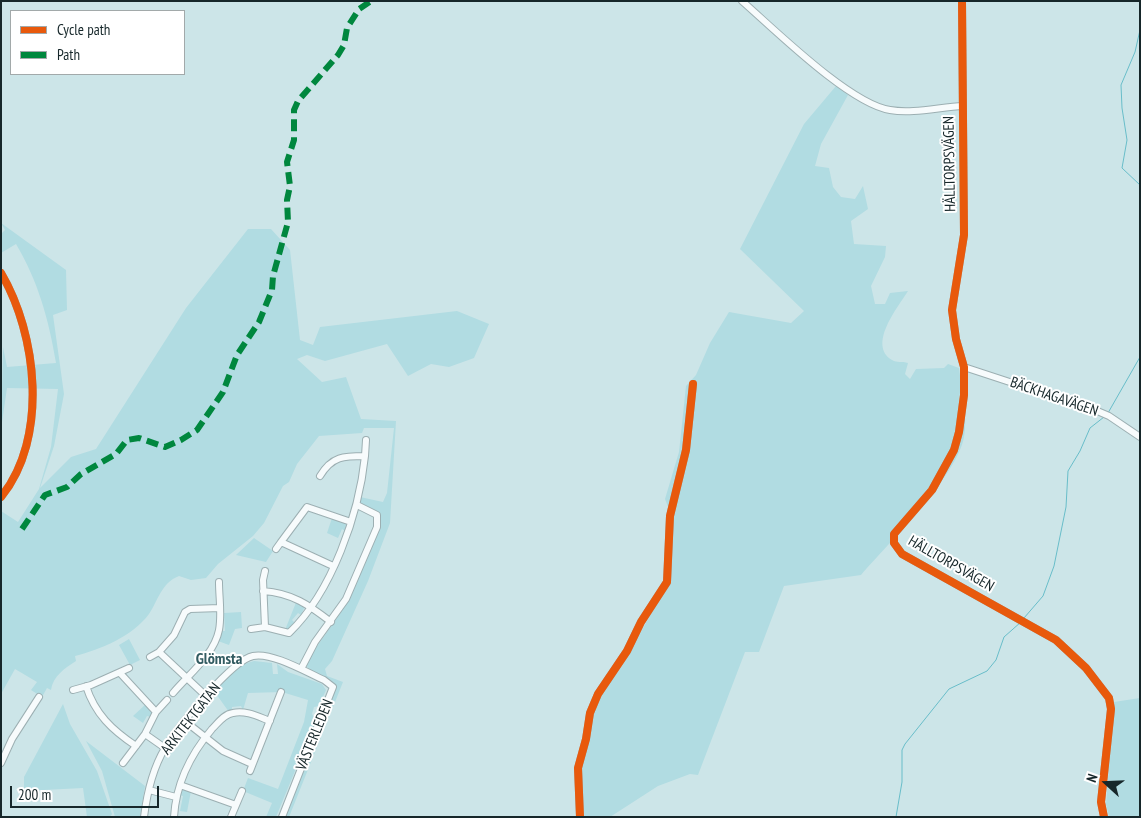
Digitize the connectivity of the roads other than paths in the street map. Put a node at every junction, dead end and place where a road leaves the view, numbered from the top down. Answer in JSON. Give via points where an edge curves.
{"nodes":[{"id":1,"x":742,"y":1,"type":"edge"},
{"id":2,"x":962,"y":1,"type":"edge"},
{"id":3,"x":963,"y":106,"type":"junction"},
{"id":4,"x":1,"y":273,"type":"edge"},
{"id":5,"x":964,"y":367,"type":"junction"},
{"id":6,"x":694,"y":384,"type":"dead end"},
{"id":7,"x":1140,"y":437,"type":"edge"},
{"id":8,"x":366,"y":440,"type":"dead end"},
{"id":9,"x":364,"y":456,"type":"junction"},
{"id":10,"x":320,"y":476,"type":"dead end"},
{"id":11,"x":1,"y":497,"type":"edge"},
{"id":12,"x":357,"y":505,"type":"junction"},
{"id":13,"x":350,"y":522,"type":"junction"},
{"id":14,"x":281,"y":542,"type":"junction"},
{"id":15,"x":276,"y":548,"type":"dead end"},
{"id":16,"x":333,"y":566,"type":"junction"},
{"id":17,"x":265,"y":571,"type":"dead end"},
{"id":18,"x":219,"y":582,"type":"dead end"},
{"id":19,"x":263,"y":591,"type":"junction"},
{"id":20,"x":310,"y":606,"type":"junction"},
{"id":21,"x":220,"y":608,"type":"junction"},
{"id":22,"x":331,"y":622,"type":"junction"},
{"id":23,"x":265,"y":627,"type":"junction"},
{"id":24,"x":250,"y":629,"type":"dead end"},
{"id":25,"x":159,"y":652,"type":"junction"},
{"id":26,"x":150,"y":657,"type":"dead end"},
{"id":27,"x":129,"y":668,"type":"dead end"},
{"id":28,"x":301,"y":669,"type":"junction"},
{"id":29,"x":120,"y":673,"type":"junction"},
{"id":30,"x":187,"y":677,"type":"junction"},
{"id":31,"x":86,"y":686,"type":"junction"},
{"id":32,"x":73,"y":690,"type":"dead end"},
{"id":33,"x":281,"y":692,"type":"dead end"},
{"id":34,"x":173,"y":693,"type":"dead end"},
{"id":35,"x":206,"y":696,"type":"junction"},
{"id":36,"x":39,"y":697,"type":"dead end"},
{"id":37,"x":167,"y":700,"type":"dead end"},
{"id":38,"x":156,"y":712,"type":"junction"},
{"id":39,"x":270,"y":721,"type":"junction"},
{"id":40,"x":186,"y":722,"type":"junction"},
{"id":41,"x":145,"y":734,"type":"junction"},
{"id":42,"x":204,"y":738,"type":"junction"},
{"id":43,"x":136,"y":746,"type":"junction"},
{"id":44,"x":165,"y":748,"type":"junction"},
{"id":45,"x":1,"y":764,"type":"edge"},
{"id":46,"x":123,"y":764,"type":"dead end"},
{"id":47,"x":252,"y":764,"type":"junction"},
{"id":48,"x":250,"y":771,"type":"dead end"},
{"id":49,"x":180,"y":785,"type":"junction"},
{"id":50,"x":149,"y":790,"type":"junction"},
{"id":51,"x":242,"y":791,"type":"dead end"},
{"id":52,"x":176,"y":797,"type":"junction"},
{"id":53,"x":236,"y":805,"type":"junction"},
{"id":54,"x":144,"y":817,"type":"edge"},
{"id":55,"x":174,"y":817,"type":"edge"},
{"id":56,"x":231,"y":817,"type":"edge"},
{"id":57,"x":282,"y":817,"type":"edge"},
{"id":58,"x":580,"y":817,"type":"edge"},
{"id":59,"x":1104,"y":817,"type":"edge"}],
"edges":[{"from":1,"to":3,"type":"street","via":[[838,83],[880,108],[906,111]]},
{"from":2,"to":3,"type":"street","name":"HÄLLTORPSVÄGEN"},
{"from":3,"to":5,"type":"street","name":"HÄLLTORPSVÄGEN","via":[[964,235],[952,310]]},
{"from":4,"to":11,"type":"street","via":[[26,329],[33,388],[22,456]]},
{"from":5,"to":7,"type":"street","name":"BÄCKHAGAVÄGEN","via":[[1094,410],[1115,419]]},
{"from":5,"to":59,"type":"street","name":"HÄLLTORPSVÄGEN","via":[[964,395],[955,446],[932,490],[894,534],[894,543],[902,554],[1044,632],[1086,668],[1109,698],[1111,709],[1101,802]]},
{"from":6,"to":58,"type":"street","via":[[688,436],[670,516],[667,582],[590,712],[578,768]]},
{"from":8,"to":9,"type":"street"},
{"from":9,"to":10,"type":"street","via":[[335,459]]},
{"from":9,"to":12,"type":"street"},
{"from":12,"to":13,"type":"street"},
{"from":12,"to":22,"type":"street","via":[[375,513],[378,522],[350,593]]},
{"from":13,"to":14,"type":"street","via":[[307,507]]},
{"from":13,"to":16,"type":"street"},
{"from":14,"to":15,"type":"street"},
{"from":14,"to":16,"type":"street"},
{"from":16,"to":20,"type":"street"},
{"from":17,"to":19,"type":"street"},
{"from":18,"to":21,"type":"street"},
{"from":19,"to":20,"type":"street","via":[[289,595]]},
{"from":19,"to":23,"type":"street"},
{"from":20,"to":22,"type":"street"},
{"from":20,"to":23,"type":"street","via":[[289,633]]},
{"from":21,"to":25,"type":"street","via":[[185,612],[174,635]]},
{"from":21,"to":30,"type":"street","via":[[216,641]]},
{"from":22,"to":28,"type":"street","via":[[315,642]]},
{"from":23,"to":24,"type":"street"},
{"from":25,"to":26,"type":"street"},
{"from":25,"to":30,"type":"street"},
{"from":27,"to":29,"type":"street"},
{"from":28,"to":35,"type":"street","name":"ARKITEKTGATAN","via":[[267,656],[254,656],[236,664]]},
{"from":28,"to":57,"type":"street","name":"VÄSTERLEDEN","via":[[333,687]]},
{"from":29,"to":31,"type":"street"},
{"from":29,"to":38,"type":"street"},
{"from":30,"to":34,"type":"street"},
{"from":30,"to":35,"type":"street"},
{"from":31,"to":32,"type":"street"},
{"from":31,"to":43,"type":"street","via":[[105,722]]},
{"from":33,"to":39,"type":"street"},
{"from":35,"to":40,"type":"street","name":"ARKITEKTGATAN"},
{"from":36,"to":45,"type":"street","via":[[12,739]]},
{"from":37,"to":38,"type":"street"},
{"from":38,"to":41,"type":"street"},
{"from":39,"to":42,"type":"street","via":[[248,713],[231,713]]},
{"from":39,"to":47,"type":"street"},
{"from":40,"to":42,"type":"street"},
{"from":40,"to":44,"type":"street","name":"ARKITEKTGATAN"},
{"from":41,"to":43,"type":"street"},
{"from":41,"to":44,"type":"street"},
{"from":42,"to":47,"type":"street"},
{"from":42,"to":49,"type":"street","via":[[189,761]]},
{"from":43,"to":46,"type":"street"},
{"from":44,"to":50,"type":"street","name":"ARKITEKTGATAN"},
{"from":47,"to":48,"type":"street"},
{"from":49,"to":52,"type":"street"},
{"from":49,"to":53,"type":"street"},
{"from":50,"to":52,"type":"street"},
{"from":50,"to":54,"type":"street","name":"ARKITEKTGATAN"},
{"from":51,"to":53,"type":"street"},
{"from":52,"to":55,"type":"street"},
{"from":53,"to":56,"type":"street"}]}
